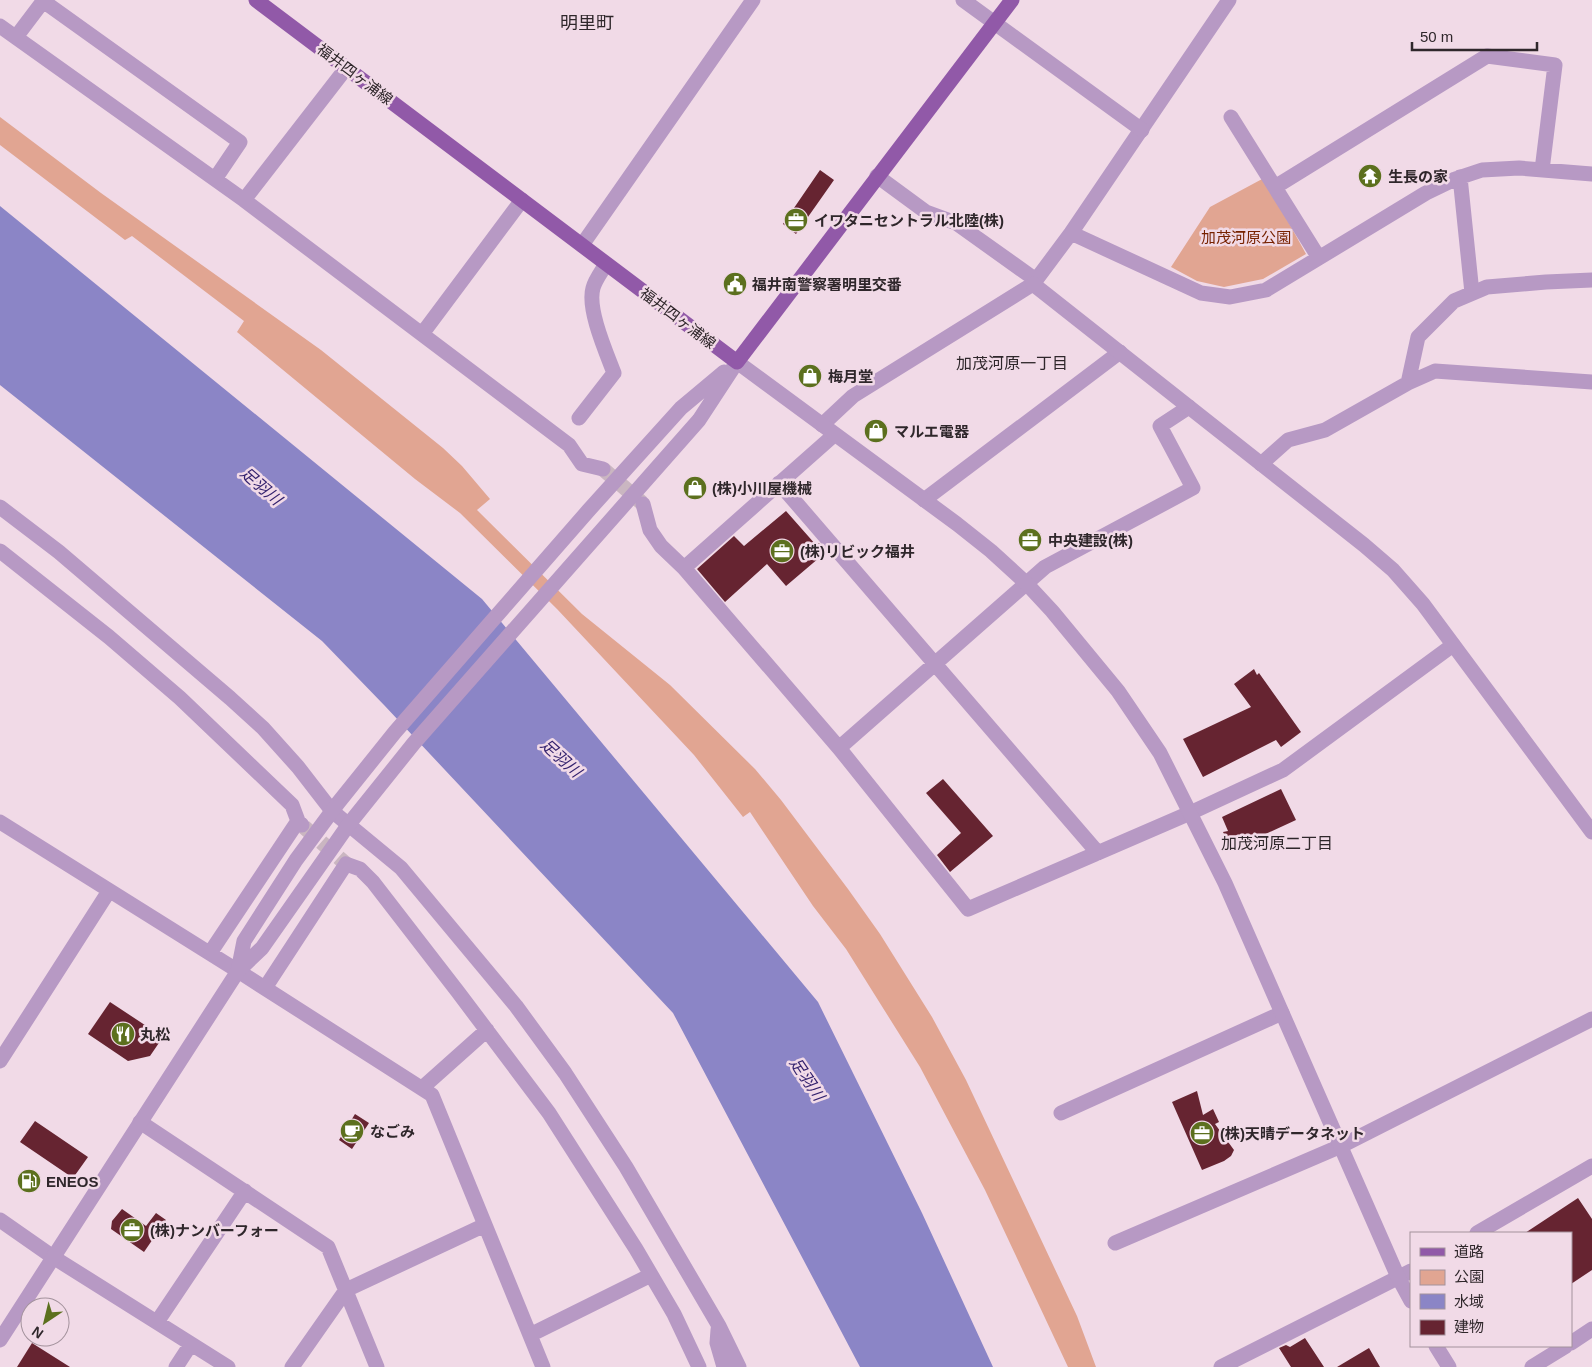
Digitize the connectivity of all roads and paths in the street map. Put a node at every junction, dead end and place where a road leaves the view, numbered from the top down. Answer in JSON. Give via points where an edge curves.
{"nodes":[{"id":1,"x":256,"y":0,"type":"edge"},
{"id":2,"x":753,"y":0,"type":"edge"},
{"id":3,"x":962,"y":0,"type":"edge"},
{"id":4,"x":1012,"y":0,"type":"edge"},
{"id":5,"x":1230,"y":0,"type":"edge"},
{"id":6,"x":43,"y":1,"type":"edge"},
{"id":7,"x":995,"y":23,"type":"junction"},
{"id":8,"x":0,"y":26,"type":"edge"},
{"id":9,"x":16,"y":37,"type":"junction"},
{"id":10,"x":346,"y":67,"type":"junction"},
{"id":11,"x":1231,"y":118,"type":"dead end"},
{"id":12,"x":1142,"y":130,"type":"junction"},
{"id":13,"x":1542,"y":170,"type":"junction"},
{"id":14,"x":1592,"y":174,"type":"edge"},
{"id":15,"x":877,"y":176,"type":"junction"},
{"id":16,"x":1460,"y":177,"type":"junction"},
{"id":17,"x":215,"y":179,"type":"junction"},
{"id":18,"x":1275,"y":188,"type":"junction"},
{"id":19,"x":244,"y":200,"type":"junction"},
{"id":20,"x":522,"y":200,"type":"junction"},
{"id":21,"x":1072,"y":233,"type":"junction"},
{"id":22,"x":582,"y":245,"type":"junction"},
{"id":23,"x":1319,"y":258,"type":"junction"},
{"id":24,"x":606,"y":264,"type":"junction"},
{"id":25,"x":1592,"y":280,"type":"edge"},
{"id":26,"x":1035,"y":282,"type":"junction"},
{"id":27,"x":1472,"y":293,"type":"junction"},
{"id":28,"x":422,"y":334,"type":"junction"},
{"id":29,"x":1120,"y":352,"type":"junction"},
{"id":30,"x":737,"y":362,"type":"junction"},
{"id":31,"x":1592,"y":382,"type":"edge"},
{"id":32,"x":1408,"y":383,"type":"junction"},
{"id":33,"x":1190,"y":407,"type":"junction"},
{"id":34,"x":579,"y":418,"type":"dead end"},
{"id":35,"x":828,"y":430,"type":"junction"},
{"id":36,"x":1261,"y":464,"type":"junction"},
{"id":37,"x":603,"y":469,"type":"tunnel mouth"},
{"id":38,"x":779,"y":483,"type":"junction"},
{"id":39,"x":924,"y":500,"type":"junction"},
{"id":40,"x":643,"y":504,"type":"tunnel mouth"},
{"id":41,"x":0,"y":507,"type":"edge"},
{"id":42,"x":0,"y":552,"type":"edge"},
{"id":43,"x":684,"y":568,"type":"junction"},
{"id":44,"x":1026,"y":583,"type":"junction"},
{"id":45,"x":1453,"y":645,"type":"junction"},
{"id":46,"x":935,"y":664,"type":"junction"},
{"id":47,"x":839,"y":748,"type":"junction"},
{"id":48,"x":335,"y":807,"type":"junction"},
{"id":49,"x":1190,"y":813,"type":"junction"},
{"id":50,"x":352,"y":820,"type":"junction"},
{"id":51,"x":0,"y":822,"type":"edge"},
{"id":52,"x":1592,"y":832,"type":"edge"},
{"id":53,"x":1098,"y":853,"type":"junction"},
{"id":54,"x":108,"y":891,"type":"junction"},
{"id":55,"x":210,"y":953,"type":"junction"},
{"id":56,"x":238,"y":970,"type":"junction"},
{"id":57,"x":265,"y":988,"type":"junction"},
{"id":58,"x":1282,"y":1013,"type":"junction"},
{"id":59,"x":1592,"y":1019,"type":"edge"},
{"id":60,"x":487,"y":1030,"type":"junction"},
{"id":61,"x":6,"y":1037,"type":"edge"},
{"id":62,"x":0,"y":1061,"type":"edge"},
{"id":63,"x":422,"y":1088,"type":"junction"},
{"id":64,"x":1061,"y":1113,"type":"dead end"},
{"id":65,"x":140,"y":1122,"type":"junction"},
{"id":66,"x":1341,"y":1146,"type":"junction"},
{"id":67,"x":1592,"y":1166,"type":"edge"},
{"id":68,"x":245,"y":1191,"type":"junction"},
{"id":69,"x":0,"y":1220,"type":"edge"},
{"id":70,"x":485,"y":1225,"type":"junction"},
{"id":71,"x":1479,"y":1232,"type":"edge"},
{"id":72,"x":1115,"y":1242,"type":"dead end"},
{"id":73,"x":53,"y":1257,"type":"junction"},
{"id":74,"x":1405,"y":1274,"type":"edge"},
{"id":75,"x":651,"y":1275,"type":"junction"},
{"id":76,"x":346,"y":1290,"type":"junction"},
{"id":77,"x":1410,"y":1297,"type":"edge"},
{"id":78,"x":157,"y":1322,"type":"junction"},
{"id":79,"x":719,"y":1326,"type":"junction"},
{"id":80,"x":1592,"y":1329,"type":"edge"},
{"id":81,"x":530,"y":1335,"type":"junction"},
{"id":82,"x":0,"y":1340,"type":"edge"},
{"id":83,"x":1572,"y":1342,"type":"edge"},
{"id":84,"x":191,"y":1344,"type":"junction"},
{"id":85,"x":1437,"y":1347,"type":"edge"},
{"id":86,"x":1564,"y":1347,"type":"edge"},
{"id":87,"x":176,"y":1367,"type":"edge"},
{"id":88,"x":228,"y":1367,"type":"edge"},
{"id":89,"x":292,"y":1367,"type":"edge"},
{"id":90,"x":377,"y":1367,"type":"edge"},
{"id":91,"x":543,"y":1367,"type":"edge"},
{"id":92,"x":699,"y":1367,"type":"edge"},
{"id":93,"x":724,"y":1367,"type":"edge"},
{"id":94,"x":739,"y":1367,"type":"edge"},
{"id":95,"x":1221,"y":1367,"type":"edge"},
{"id":96,"x":1449,"y":1367,"type":"edge"},
{"id":97,"x":1532,"y":1367,"type":"edge"}],
"edges":[{"from":1,"to":10,"type":"main road","name":"福井四ヶ浦線"},
{"from":2,"to":22,"type":"street"},
{"from":3,"to":7,"type":"street"},
{"from":4,"to":7,"type":"main road"},
{"from":5,"to":12,"type":"street"},
{"from":6,"to":9,"type":"street"},
{"from":6,"to":17,"type":"street","via":[[240,142]]},
{"from":7,"to":12,"type":"street"},
{"from":7,"to":15,"type":"main road"},
{"from":8,"to":9,"type":"street"},
{"from":9,"to":17,"type":"street"},
{"from":10,"to":19,"type":"street"},
{"from":10,"to":20,"type":"main road","name":"福井四ヶ浦線"},
{"from":11,"to":18,"type":"street"},
{"from":12,"to":21,"type":"street"},
{"from":13,"to":14,"type":"street"},
{"from":13,"to":16,"type":"street","via":[[1482,170]]},
{"from":13,"to":18,"type":"street","via":[[1554,65],[1487,56]]},
{"from":15,"to":26,"type":"street","via":[[926,212],[956,223]]},
{"from":15,"to":30,"type":"main road"},
{"from":16,"to":23,"type":"street","via":[[1426,193]]},
{"from":16,"to":27,"type":"street"},
{"from":17,"to":19,"type":"street"},
{"from":18,"to":23,"type":"street"},
{"from":19,"to":28,"type":"street"},
{"from":20,"to":22,"type":"main road","name":"福井四ヶ浦線"},
{"from":20,"to":28,"type":"street"},
{"from":21,"to":23,"type":"street","via":[[1200,293],[1230,297],[1266,290]]},
{"from":21,"to":26,"type":"street"},
{"from":22,"to":24,"type":"main road","name":"福井四ヶ浦線"},
{"from":24,"to":30,"type":"main road","name":"福井四ヶ浦線"},
{"from":24,"to":34,"type":"street","via":[[593,289],[593,305],[614,373]]},
{"from":25,"to":27,"type":"street","via":[[1486,287]]},
{"from":26,"to":29,"type":"street"},
{"from":26,"to":35,"type":"street","via":[[853,396]]},
{"from":27,"to":32,"type":"street","via":[[1454,301],[1418,337]]},
{"from":28,"to":37,"type":"street","via":[[569,445],[582,464]]},
{"from":29,"to":33,"type":"street"},
{"from":29,"to":39,"type":"street"},
{"from":30,"to":35,"type":"street"},
{"from":30,"to":48,"type":"street","via":[[681,408],[588,510],[401,725]]},
{"from":30,"to":50,"type":"street","via":[[698,420],[452,699]]},
{"from":31,"to":32,"type":"street","via":[[1435,371]]},
{"from":32,"to":36,"type":"street","via":[[1325,430],[1288,440]]},
{"from":33,"to":36,"type":"street"},
{"from":33,"to":44,"type":"street","via":[[1160,426],[1193,488],[1046,567]]},
{"from":35,"to":38,"type":"street"},
{"from":35,"to":39,"type":"street"},
{"from":36,"to":45,"type":"street","via":[[1393,570]]},
{"from":38,"to":43,"type":"street"},
{"from":38,"to":46,"type":"street"},
{"from":39,"to":44,"type":"street"},
{"from":40,"to":43,"type":"street","via":[[650,530],[660,546]]},
{"from":41,"to":48,"type":"street","via":[[59,552],[263,728]]},
{"from":42,"to":55,"type":"street","via":[[109,637],[180,698],[292,805],[300,823]]},
{"from":43,"to":47,"type":"street"},
{"from":44,"to":46,"type":"street"},
{"from":44,"to":49,"type":"street","via":[[1086,651],[1140,722],[1160,753]]},
{"from":45,"to":49,"type":"street","via":[[1282,770]]},
{"from":45,"to":52,"type":"street"},
{"from":46,"to":47,"type":"street"},
{"from":46,"to":53,"type":"street"},
{"from":47,"to":53,"type":"street","via":[[968,909]]},
{"from":48,"to":50,"type":"street"},
{"from":48,"to":56,"type":"street","via":[[244,941]]},
{"from":49,"to":53,"type":"street"},
{"from":49,"to":58,"type":"street","via":[[1225,883]]},
{"from":50,"to":56,"type":"street","via":[[262,948]]},
{"from":50,"to":79,"type":"street","via":[[402,868],[516,1006],[565,1073],[626,1166]]},
{"from":51,"to":54,"type":"street"},
{"from":54,"to":55,"type":"street"},
{"from":54,"to":61,"type":"street"},
{"from":55,"to":56,"type":"street"},
{"from":56,"to":57,"type":"street"},
{"from":56,"to":65,"type":"street"},
{"from":57,"to":60,"type":"street","via":[[346,864],[360,869],[373,882]]},
{"from":57,"to":63,"type":"street"},
{"from":58,"to":64,"type":"street"},
{"from":58,"to":66,"type":"street"},
{"from":59,"to":66,"type":"street"},
{"from":60,"to":63,"type":"street"},
{"from":60,"to":75,"type":"street","via":[[549,1113]]},
{"from":61,"to":62,"type":"street"},
{"from":63,"to":70,"type":"street","via":[[432,1095]]},
{"from":65,"to":68,"type":"street"},
{"from":65,"to":73,"type":"street"},
{"from":66,"to":72,"type":"street"},
{"from":66,"to":74,"type":"street"},
{"from":67,"to":71,"type":"street"},
{"from":68,"to":76,"type":"street","via":[[328,1247]]},
{"from":68,"to":78,"type":"street"},
{"from":69,"to":73,"type":"street"},
{"from":70,"to":76,"type":"street"},
{"from":70,"to":81,"type":"street"},
{"from":73,"to":78,"type":"street"},
{"from":73,"to":82,"type":"street"},
{"from":74,"to":77,"type":"street"},
{"from":74,"to":95,"type":"street"},
{"from":75,"to":81,"type":"street"},
{"from":75,"to":92,"type":"street"},
{"from":76,"to":89,"type":"street"},
{"from":76,"to":90,"type":"street"},
{"from":78,"to":84,"type":"street"},
{"from":79,"to":93,"type":"street","via":[[717,1343]]},
{"from":79,"to":94,"type":"street"},
{"from":80,"to":83,"type":"street"},
{"from":81,"to":91,"type":"street"},
{"from":84,"to":87,"type":"street"},
{"from":84,"to":88,"type":"street"},
{"from":85,"to":96,"type":"street"},
{"from":86,"to":97,"type":"street"}]}
